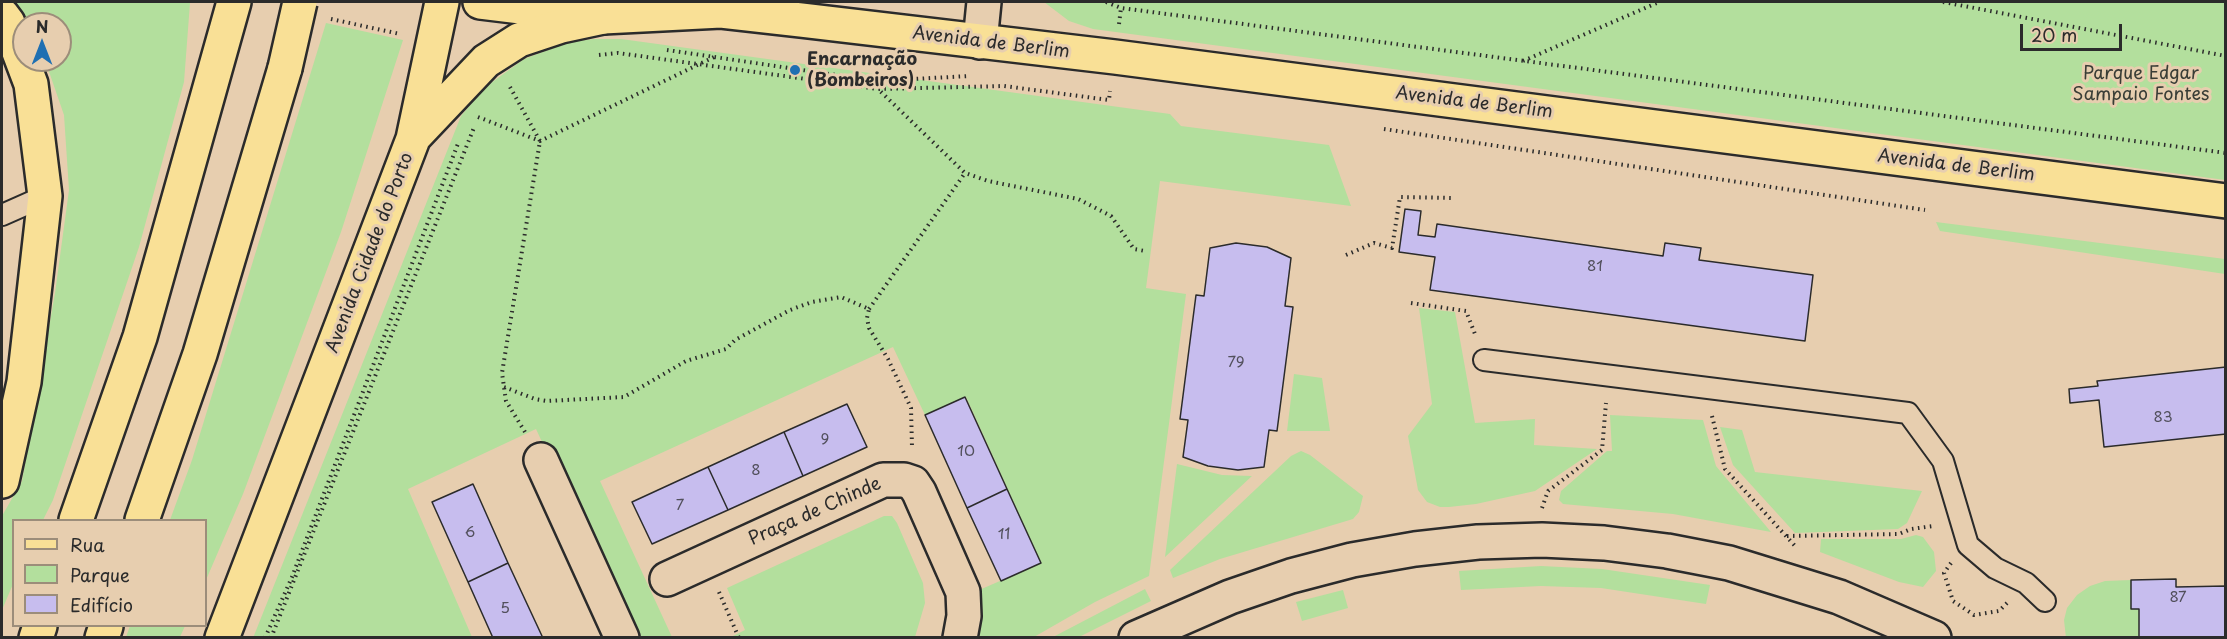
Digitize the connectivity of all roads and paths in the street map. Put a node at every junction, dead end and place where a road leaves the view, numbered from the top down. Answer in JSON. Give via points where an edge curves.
{"nodes":[{"id":1,"x":234,"y":2,"type":"edge"},
{"id":2,"x":442,"y":2,"type":"edge"},
{"id":3,"x":480,"y":2,"type":"edge"},
{"id":4,"x":984,"y":2,"type":"edge"},
{"id":5,"x":1106,"y":2,"type":"edge"},
{"id":6,"x":1659,"y":2,"type":"edge"},
{"id":7,"x":1943,"y":2,"type":"edge"},
{"id":8,"x":709,"y":6,"type":"edge"},
{"id":9,"x":1121,"y":8,"type":"junction"},
{"id":10,"x":312,"y":10,"type":"edge"},
{"id":11,"x":2,"y":15,"type":"edge"},
{"id":12,"x":603,"y":17,"type":"junction"},
{"id":13,"x":435,"y":41,"type":"junction"},
{"id":14,"x":981,"y":42,"type":"junction"},
{"id":15,"x":596,"y":55,"type":"dead end"},
{"id":16,"x":2226,"y":56,"type":"edge"},
{"id":17,"x":1523,"y":61,"type":"junction"},
{"id":18,"x":702,"y":64,"type":"junction"},
{"id":19,"x":1113,"y":72,"type":"junction"},
{"id":20,"x":972,"y":76,"type":"dead end"},
{"id":21,"x":502,"y":79,"type":"dead end"},
{"id":22,"x":877,"y":81,"type":"junction"},
{"id":23,"x":516,"y":82,"type":"dead end"},
{"id":24,"x":510,"y":86,"type":"junction"},
{"id":25,"x":1099,"y":87,"type":"dead end"},
{"id":26,"x":878,"y":89,"type":"junction"},
{"id":27,"x":504,"y":90,"type":"dead end"},
{"id":28,"x":483,"y":112,"type":"dead end"},
{"id":29,"x":470,"y":114,"type":"dead end"},
{"id":30,"x":478,"y":117,"type":"junction"},
{"id":31,"x":1382,"y":129,"type":"dead end"},
{"id":32,"x":461,"y":136,"type":"dead end"},
{"id":33,"x":413,"y":139,"type":"junction"},
{"id":34,"x":540,"y":141,"type":"junction"},
{"id":35,"x":2226,"y":153,"type":"edge"},
{"id":36,"x":965,"y":173,"type":"junction"},
{"id":37,"x":45,"y":196,"type":"junction"},
{"id":38,"x":1453,"y":198,"type":"dead end"},
{"id":39,"x":2226,"y":201,"type":"edge"},
{"id":40,"x":1925,"y":210,"type":"dead end"},
{"id":41,"x":2,"y":215,"type":"edge"},
{"id":42,"x":1145,"y":251,"type":"dead end"},
{"id":43,"x":1346,"y":255,"type":"dead end"},
{"id":44,"x":1412,"y":303,"type":"dead end"},
{"id":45,"x":869,"y":309,"type":"junction"},
{"id":46,"x":1484,"y":360,"type":"joint"},
{"id":47,"x":1608,"y":376,"type":"junction"},
{"id":48,"x":24,"y":382,"type":"junction"},
{"id":49,"x":503,"y":386,"type":"junction"},
{"id":50,"x":1714,"y":389,"type":"junction"},
{"id":51,"x":2,"y":408,"type":"edge"},
{"id":52,"x":534,"y":448,"type":"joint"},
{"id":53,"x":904,"y":480,"type":"junction"},
{"id":54,"x":2,"y":482,"type":"edge"},
{"id":55,"x":1542,"y":508,"type":"dead end"},
{"id":56,"x":76,"y":519,"type":"edge"},
{"id":57,"x":142,"y":519,"type":"edge"},
{"id":58,"x":1962,"y":525,"type":"junction"},
{"id":59,"x":1786,"y":536,"type":"junction"},
{"id":60,"x":1799,"y":550,"type":"dead end"},
{"id":61,"x":705,"y":561,"type":"junction"},
{"id":62,"x":1944,"y":573,"type":"dead end"},
{"id":63,"x":666,"y":579,"type":"dead end"},
{"id":64,"x":2026,"y":584,"type":"junction"},
{"id":65,"x":2045,"y":600,"type":"dead end"},
{"id":66,"x":222,"y":638,"type":"edge"},
{"id":67,"x":265,"y":638,"type":"edge"},
{"id":68,"x":271,"y":638,"type":"edge"},
{"id":69,"x":622,"y":638,"type":"edge"},
{"id":70,"x":739,"y":638,"type":"edge"},
{"id":71,"x":960,"y":638,"type":"edge"},
{"id":72,"x":1136,"y":638,"type":"edge"},
{"id":73,"x":1934,"y":638,"type":"edge"}],
"edges":[{"from":1,"to":56,"type":"main road","via":[[140,337]]},
{"from":2,"to":13,"type":"main road"},
{"from":3,"to":12,"type":"main road","name":"Avenida de Berlim"},
{"from":4,"to":14,"type":"street"},
{"from":5,"to":9,"type":"path"},
{"from":6,"to":17,"type":"path"},
{"from":7,"to":16,"type":"path"},
{"from":8,"to":12,"type":"main road","name":"Avenida de Berlim"},
{"from":8,"to":14,"type":"main road","name":"Avenida de Berlim"},
{"from":9,"to":17,"type":"path"},
{"from":9,"to":19,"type":"path"},
{"from":10,"to":13,"type":"path"},
{"from":10,"to":57,"type":"main road","bridge":true,"via":[[285,68],[200,354]]},
{"from":11,"to":37,"type":"main road","via":[[31,84]]},
{"from":12,"to":33,"type":"main road","via":[[519,40],[486,61]]},
{"from":13,"to":33,"type":"main road"},
{"from":14,"to":19,"type":"main road","name":"Avenida de Berlim"},
{"from":15,"to":18,"type":"path","via":[[618,53]]},
{"from":17,"to":35,"type":"path"},
{"from":18,"to":22,"type":"path","via":[[715,57]]},
{"from":18,"to":26,"type":"path"},
{"from":18,"to":34,"type":"path"},
{"from":19,"to":25,"type":"path"},
{"from":19,"to":26,"type":"path","via":[[1109,100],[1004,86]]},
{"from":19,"to":39,"type":"main road","name":"Avenida de Berlim"},
{"from":20,"to":22,"type":"path"},
{"from":21,"to":24,"type":"path"},
{"from":22,"to":26,"type":"path"},
{"from":23,"to":24,"type":"path"},
{"from":24,"to":27,"type":"path"},
{"from":24,"to":34,"type":"path"},
{"from":26,"to":36,"type":"path"},
{"from":28,"to":30,"type":"path"},
{"from":29,"to":30,"type":"path"},
{"from":30,"to":34,"type":"path"},
{"from":30,"to":68,"type":"path"},
{"from":31,"to":40,"type":"path"},
{"from":32,"to":67,"type":"path"},
{"from":33,"to":66,"type":"main road","name":"Avenida Cidade do Porto"},
{"from":34,"to":49,"type":"path"},
{"from":36,"to":42,"type":"path","via":[[1078,200],[1111,216],[1134,249]]},
{"from":36,"to":45,"type":"path"},
{"from":37,"to":41,"type":"lane"},
{"from":37,"to":48,"type":"main road"},
{"from":38,"to":43,"type":"path","via":[[1400,197],[1392,248],[1374,243]]},
{"from":44,"to":46,"type":"path","via":[[1466,311]]},
{"from":45,"to":49,"type":"path","via":[[841,297],[812,302],[735,340],[726,349],[676,366],[624,397],[541,400]]},
{"from":45,"to":53,"type":"path","via":[[869,328],[911,408],[912,449]]},
{"from":46,"to":47,"type":"lane"},
{"from":47,"to":50,"type":"lane"},
{"from":47,"to":55,"type":"path","via":[[1602,450],[1548,491]]},
{"from":48,"to":51,"type":"main road"},
{"from":48,"to":54,"type":"main road"},
{"from":49,"to":52,"type":"path","via":[[506,400]]},
{"from":50,"to":58,"type":"lane","via":[[1908,413],[1943,461]]},
{"from":50,"to":59,"type":"path","via":[[1712,423],[1725,469]]},
{"from":52,"to":69,"type":"street"},
{"from":53,"to":61,"type":"street","name":"Praça de Chinde","via":[[883,480]]},
{"from":53,"to":71,"type":"street","name":"Praça de Chinde","via":[[913,483],[919,492],[963,592]]},
{"from":58,"to":59,"type":"path","via":[[1925,527],[1899,534]]},
{"from":58,"to":64,"type":"lane","via":[[1968,545],[1995,568]]},
{"from":59,"to":60,"type":"path"},
{"from":61,"to":63,"type":"street","name":"Praça de Chinde"},
{"from":61,"to":70,"type":"path"},
{"from":62,"to":64,"type":"path","via":[[1953,601],[1974,615],[1999,611]]},
{"from":64,"to":65,"type":"lane"},
{"from":72,"to":73,"type":"street","via":[[1230,597],[1352,560],[1478,542],[1542,540],[1667,550],[1729,563],[1839,597]]}]}
